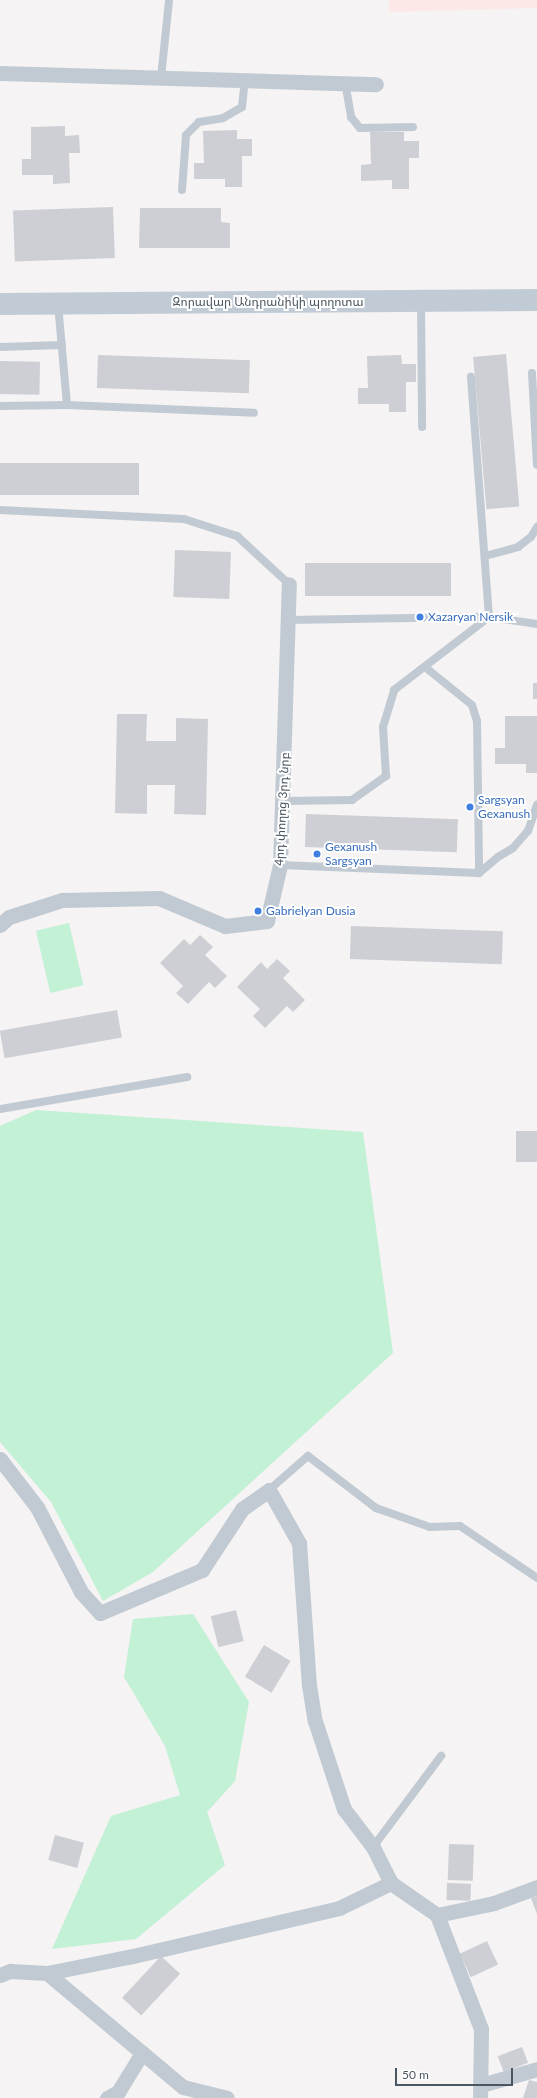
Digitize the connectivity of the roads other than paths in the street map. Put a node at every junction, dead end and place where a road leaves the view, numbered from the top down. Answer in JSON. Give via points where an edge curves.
{"nodes":[{"id":1,"x":169,"y":0,"type":"edge"},
{"id":2,"x":0,"y":73,"type":"edge"},
{"id":3,"x":161,"y":78,"type":"junction"},
{"id":4,"x":245,"y":78,"type":"junction"},
{"id":5,"x":345,"y":82,"type":"junction"},
{"id":6,"x":376,"y":84,"type":"dead end"},
{"id":7,"x":413,"y":127,"type":"dead end"},
{"id":8,"x":182,"y":190,"type":"dead end"},
{"id":9,"x":421,"y":300,"type":"junction"},
{"id":10,"x":537,"y":300,"type":"edge"},
{"id":11,"x":57,"y":303,"type":"junction"},
{"id":12,"x":0,"y":304,"type":"edge"},
{"id":13,"x":62,"y":345,"type":"junction"},
{"id":14,"x":0,"y":347,"type":"edge"},
{"id":15,"x":532,"y":373,"type":"dead end"},
{"id":16,"x":471,"y":377,"type":"dead end"},
{"id":17,"x":67,"y":404,"type":"junction"},
{"id":18,"x":0,"y":406,"type":"edge"},
{"id":19,"x":254,"y":413,"type":"dead end"},
{"id":20,"x":422,"y":427,"type":"dead end"},
{"id":21,"x":537,"y":465,"type":"edge"},
{"id":22,"x":0,"y":510,"type":"edge"},
{"id":23,"x":537,"y":526,"type":"edge"},
{"id":24,"x":485,"y":556,"type":"junction"},
{"id":25,"x":289,"y":584,"type":"joint"},
{"id":26,"x":489,"y":617,"type":"junction"},
{"id":27,"x":288,"y":620,"type":"junction"},
{"id":28,"x":537,"y":624,"type":"edge"},
{"id":29,"x":424,"y":667,"type":"junction"},
{"id":30,"x":284,"y":801,"type":"junction"},
{"id":31,"x":537,"y":805,"type":"edge"},
{"id":32,"x":280,"y":865,"type":"junction"},
{"id":33,"x":479,"y":873,"type":"junction"},
{"id":34,"x":0,"y":925,"type":"edge"},
{"id":35,"x":188,"y":1077,"type":"dead end"},
{"id":36,"x":0,"y":1109,"type":"edge"},
{"id":37,"x":0,"y":1459,"type":"edge"},
{"id":38,"x":270,"y":1490,"type":"junction"},
{"id":39,"x":537,"y":1578,"type":"edge"},
{"id":40,"x":441,"y":1756,"type":"dead end"},
{"id":41,"x":373,"y":1847,"type":"junction"},
{"id":42,"x":391,"y":1883,"type":"junction"},
{"id":43,"x":537,"y":1887,"type":"edge"},
{"id":44,"x":437,"y":1915,"type":"junction"},
{"id":45,"x":47,"y":1973,"type":"junction"},
{"id":46,"x":0,"y":1975,"type":"edge"},
{"id":47,"x":142,"y":2053,"type":"junction"},
{"id":48,"x":537,"y":2069,"type":"edge"},
{"id":49,"x":481,"y":2092,"type":"edge"},
{"id":50,"x":107,"y":2098,"type":"edge"},
{"id":51,"x":227,"y":2098,"type":"edge"}],
"edges":[{"from":1,"to":3,"type":"lane"},
{"from":2,"to":3,"type":"street"},
{"from":3,"to":4,"type":"street"},
{"from":4,"to":5,"type":"street"},
{"from":4,"to":8,"type":"lane","via":[[242,107],[223,118],[199,122],[186,135]]},
{"from":5,"to":6,"type":"street"},
{"from":5,"to":7,"type":"lane","via":[[351,117],[360,128]]},
{"from":9,"to":10,"type":"main road","name":"Զորավար Անդրանիկի պողոտա"},
{"from":9,"to":11,"type":"main road","name":"Զորավար Անդրանիկի պողոտա"},
{"from":9,"to":20,"type":"lane"},
{"from":11,"to":12,"type":"main road","name":"Զորավար Անդրանիկի պողոտա"},
{"from":11,"to":13,"type":"lane"},
{"from":13,"to":14,"type":"lane"},
{"from":13,"to":17,"type":"lane"},
{"from":15,"to":21,"type":"lane"},
{"from":16,"to":24,"type":"lane"},
{"from":17,"to":18,"type":"lane"},
{"from":17,"to":19,"type":"lane"},
{"from":22,"to":25,"type":"lane","via":[[184,519],[237,536]]},
{"from":23,"to":24,"type":"lane","via":[[531,537],[518,547]]},
{"from":24,"to":26,"type":"lane"},
{"from":25,"to":27,"type":"street","name":"4րդ փողոց 3րդ նրբ"},
{"from":26,"to":27,"type":"lane"},
{"from":26,"to":28,"type":"lane"},
{"from":26,"to":29,"type":"lane"},
{"from":27,"to":30,"type":"street","name":"4րդ փողոց 3րդ նրբ"},
{"from":29,"to":30,"type":"lane","via":[[394,690],[383,727],[386,776],[352,800]]},
{"from":29,"to":33,"type":"lane","via":[[472,705],[477,721]]},
{"from":30,"to":32,"type":"street","name":"4րդ փողոց 3րդ նրբ"},
{"from":31,"to":33,"type":"lane","via":[[528,831],[513,848]]},
{"from":32,"to":33,"type":"lane"},
{"from":32,"to":34,"type":"street","name":"4րդ փողոց 3րդ նրբ","via":[[267,921],[225,926],[159,898],[62,900],[9,917]]},
{"from":35,"to":36,"type":"lane"},
{"from":37,"to":38,"type":"street","via":[[37,1507],[81,1592],[100,1612],[202,1570],[242,1510]]},
{"from":38,"to":39,"type":"lane","via":[[308,1456],[376,1508],[430,1528],[460,1526]]},
{"from":38,"to":41,"type":"street","via":[[299,1544],[309,1685],[315,1721],[344,1809]]},
{"from":40,"to":41,"type":"lane"},
{"from":41,"to":42,"type":"street"},
{"from":42,"to":44,"type":"street"},
{"from":42,"to":45,"type":"street","via":[[339,1908],[133,1956]]},
{"from":43,"to":44,"type":"street","via":[[460,1912]]},
{"from":44,"to":49,"type":"street","via":[[481,2029]]},
{"from":45,"to":46,"type":"street","via":[[10,1972]]},
{"from":45,"to":47,"type":"street"},
{"from":47,"to":50,"type":"street","via":[[118,2092]]},
{"from":47,"to":51,"type":"street","via":[[183,2087]]},
{"from":48,"to":49,"type":"street"}]}
